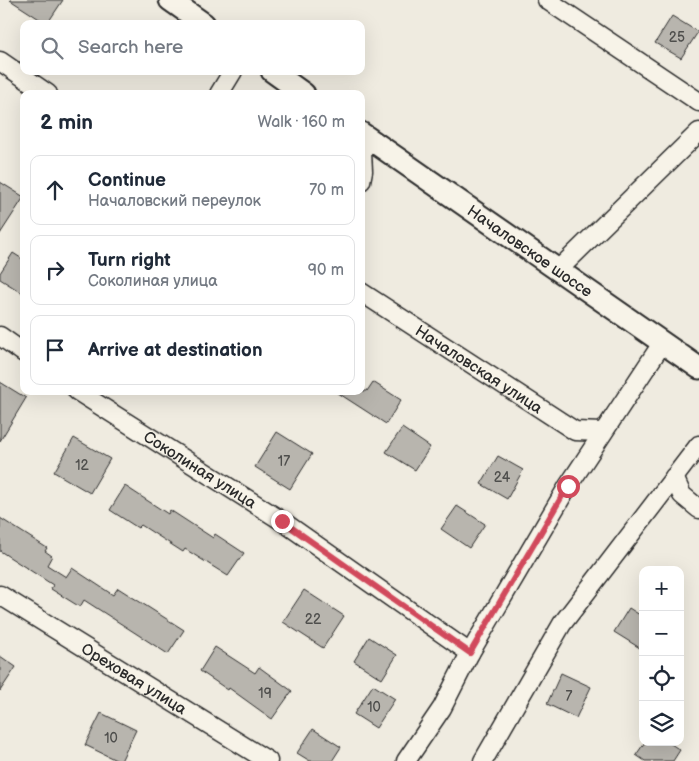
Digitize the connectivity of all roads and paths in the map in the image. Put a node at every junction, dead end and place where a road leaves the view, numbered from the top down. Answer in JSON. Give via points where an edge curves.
{"nodes":[{"id":1,"x":170,"y":0,"type":"edge"},
{"id":2,"x":547,"y":0,"type":"edge"},
{"id":3,"x":198,"y":20,"type":"edge"},
{"id":4,"x":0,"y":61,"type":"edge"},
{"id":5,"x":20,"y":75,"type":"edge"},
{"id":6,"x":20,"y":75,"type":"edge"},
{"id":7,"x":231,"y":75,"type":"edge"},
{"id":8,"x":278,"y":75,"type":"edge"},
{"id":9,"x":42,"y":90,"type":"edge"},
{"id":10,"x":222,"y":90,"type":"edge"},
{"id":11,"x":298,"y":90,"type":"edge"},
{"id":12,"x":699,"y":102,"type":"edge"},
{"id":13,"x":699,"y":132,"type":"edge"},
{"id":14,"x":365,"y":137,"type":"edge"},
{"id":15,"x":558,"y":270,"type":"junction"},
{"id":16,"x":365,"y":295,"type":"edge"},
{"id":17,"x":0,"y":336,"type":"edge"},
{"id":18,"x":663,"y":342,"type":"junction"},
{"id":19,"x":20,"y":350,"type":"edge"},
{"id":20,"x":699,"y":368,"type":"edge"},
{"id":21,"x":83,"y":395,"type":"edge"},
{"id":22,"x":602,"y":432,"type":"junction"},
{"id":23,"x":699,"y":445,"type":"edge"},
{"id":24,"x":674,"y":477,"type":"junction"},
{"id":25,"x":699,"y":509,"type":"edge"},
{"id":26,"x":0,"y":595,"type":"edge"},
{"id":27,"x":470,"y":653,"type":"junction"},
{"id":28,"x":268,"y":761,"type":"edge"},
{"id":29,"x":406,"y":761,"type":"edge"},
{"id":30,"x":483,"y":761,"type":"edge"}],
"edges":[{"from":1,"to":3,"type":"main road"},
{"from":2,"to":12,"type":"street"},
{"from":4,"to":5,"type":"street"},
{"from":6,"to":9,"type":"street"},
{"from":7,"to":10,"type":"street"},
{"from":8,"to":11,"type":"main road"},
{"from":13,"to":15,"type":"street"},
{"from":14,"to":15,"type":"main road","name":"Началовское шоссе"},
{"from":15,"to":18,"type":"main road","name":"Началовское шоссе"},
{"from":16,"to":22,"type":"street","name":"Началовская улица","via":[[575,431]]},
{"from":17,"to":19,"type":"street"},
{"from":18,"to":20,"type":"main road","name":"Началовское шоссе"},
{"from":18,"to":22,"type":"street"},
{"from":21,"to":27,"type":"street","name":"Соколиная улица","via":[[282,521]]},
{"from":22,"to":27,"type":"street"},
{"from":23,"to":24,"type":"street"},
{"from":24,"to":25,"type":"street","via":[[682,495]]},
{"from":24,"to":30,"type":"street","via":[[562,624]]},
{"from":26,"to":28,"type":"street","name":"Ореховая улица"},
{"from":27,"to":29,"type":"street","via":[[442,708]]}]}
